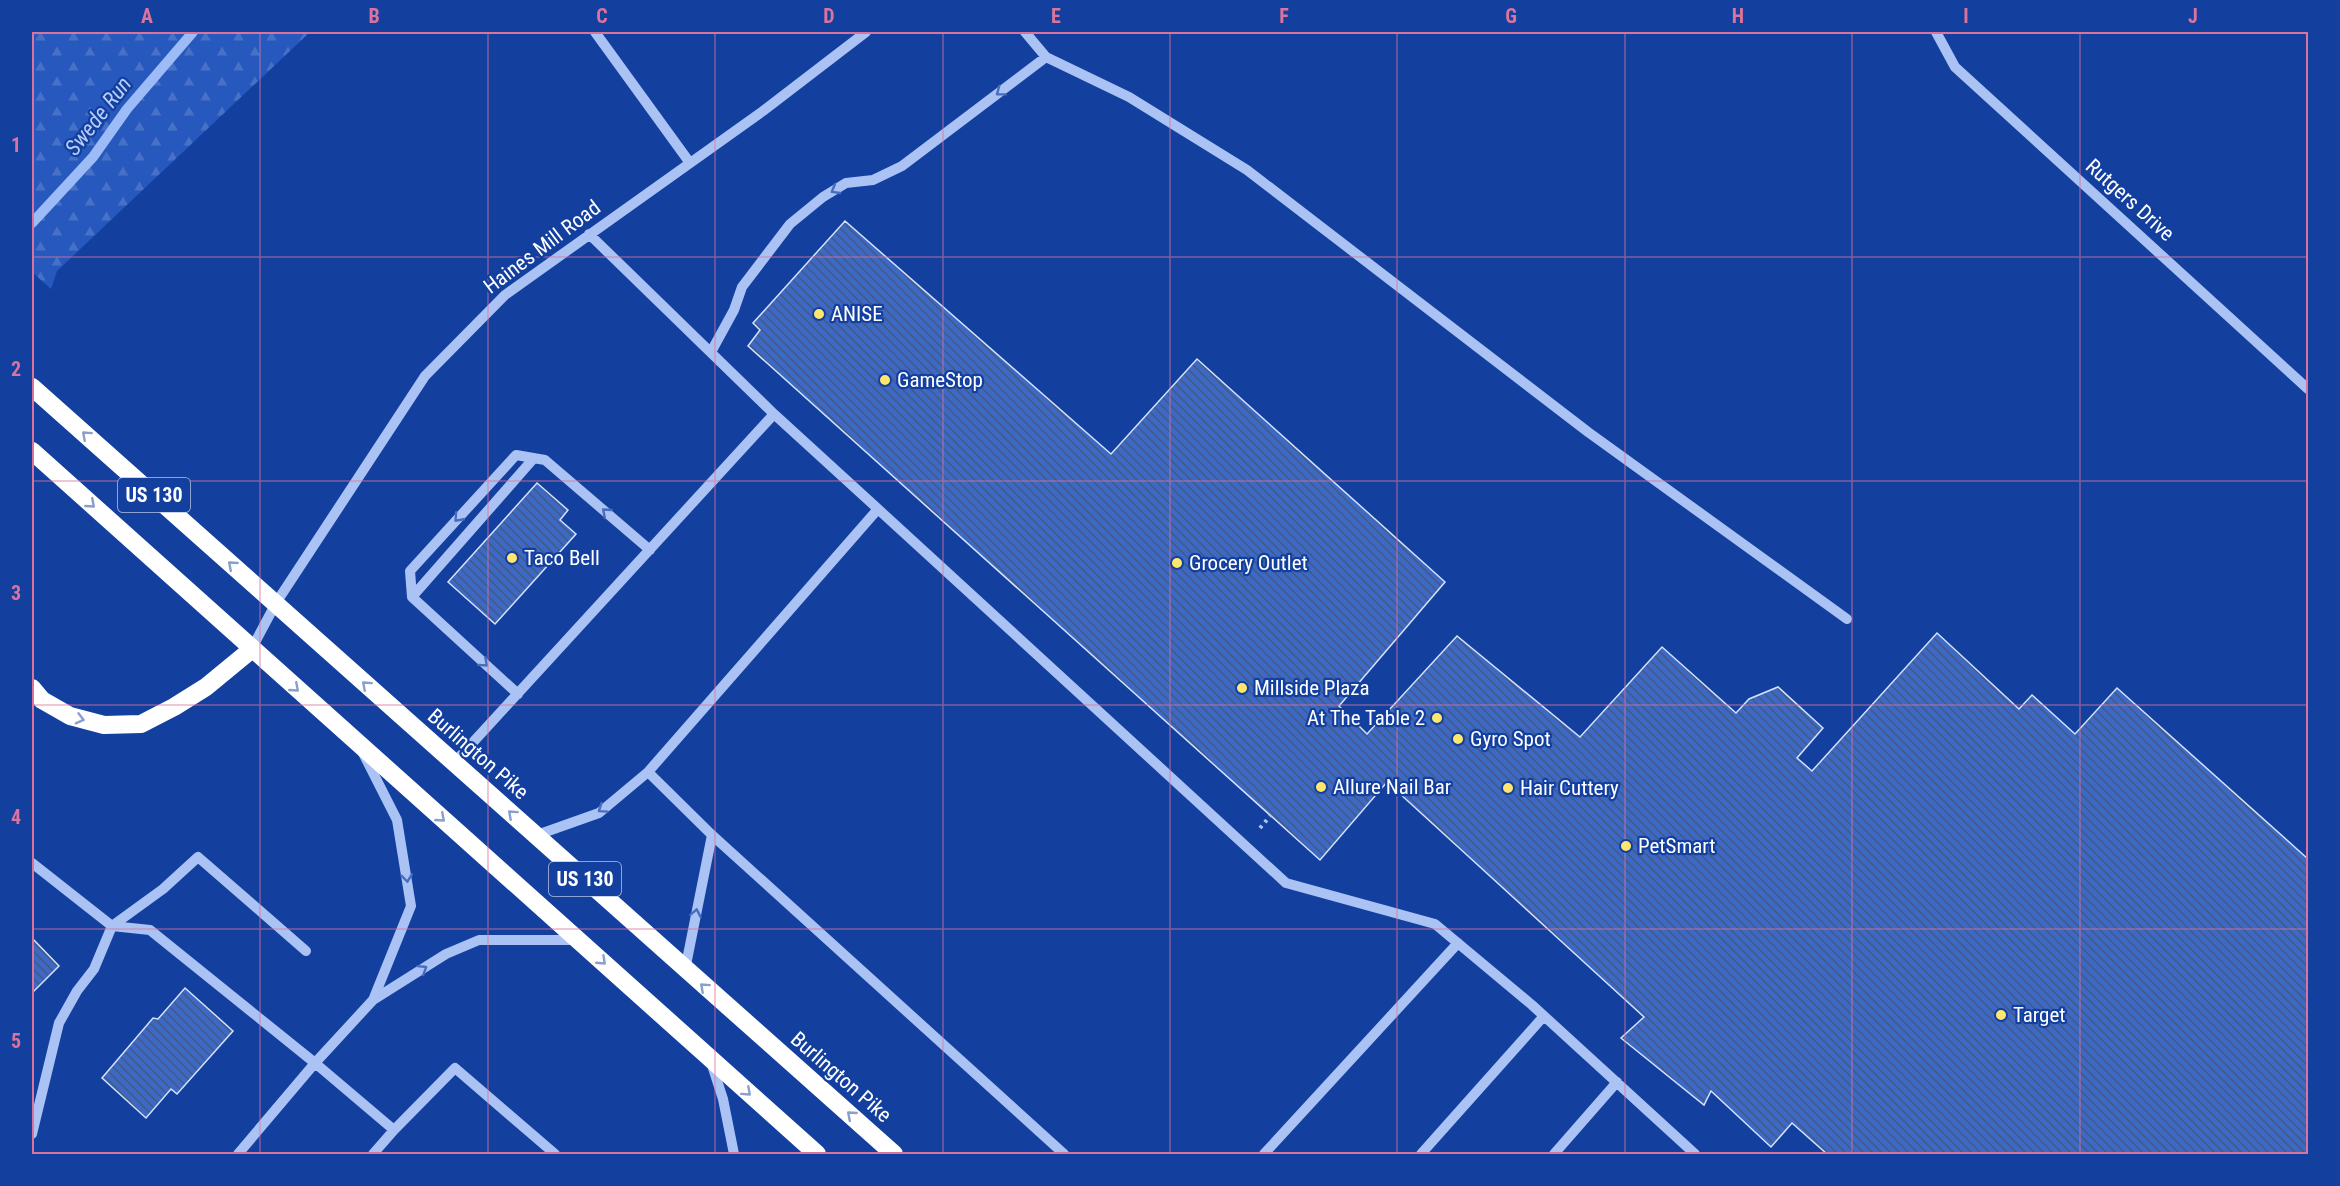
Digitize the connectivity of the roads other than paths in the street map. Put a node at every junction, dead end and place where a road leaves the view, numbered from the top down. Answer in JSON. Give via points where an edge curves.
{"nodes":[{"id":1,"x":595,"y":32,"type":"edge"},
{"id":2,"x":867,"y":32,"type":"edge"},
{"id":3,"x":1025,"y":32,"type":"edge"},
{"id":4,"x":1936,"y":32,"type":"edge"},
{"id":5,"x":1046,"y":57,"type":"junction"},
{"id":6,"x":690,"y":163,"type":"junction"},
{"id":7,"x":589,"y":234,"type":"junction"},
{"id":8,"x":711,"y":352,"type":"junction"},
{"id":9,"x":32,"y":387,"type":"edge"},
{"id":10,"x":2308,"y":389,"type":"edge"},
{"id":11,"x":774,"y":414,"type":"junction"},
{"id":12,"x":32,"y":452,"type":"edge"},
{"id":13,"x":534,"y":458,"type":"junction"},
{"id":14,"x":878,"y":509,"type":"junction"},
{"id":15,"x":650,"y":550,"type":"junction"},
{"id":16,"x":412,"y":597,"type":"junction"},
{"id":17,"x":276,"y":603,"type":"junction"},
{"id":18,"x":1847,"y":619,"type":"dead end"},
{"id":19,"x":251,"y":650,"type":"junction"},
{"id":20,"x":32,"y":688,"type":"edge"},
{"id":21,"x":518,"y":694,"type":"junction"},
{"id":22,"x":359,"y":745,"type":"junction"},
{"id":23,"x":454,"y":763,"type":"junction"},
{"id":24,"x":648,"y":772,"type":"junction"},
{"id":25,"x":537,"y":835,"type":"junction"},
{"id":26,"x":712,"y":835,"type":"junction"},
{"id":27,"x":32,"y":863,"type":"edge"},
{"id":28,"x":112,"y":926,"type":"junction"},
{"id":29,"x":579,"y":940,"type":"junction"},
{"id":30,"x":1458,"y":943,"type":"junction"},
{"id":31,"x":306,"y":951,"type":"dead end"},
{"id":32,"x":685,"y":970,"type":"junction"},
{"id":33,"x":373,"y":1000,"type":"junction"},
{"id":34,"x":1544,"y":1016,"type":"junction"},
{"id":35,"x":710,"y":1059,"type":"junction"},
{"id":36,"x":315,"y":1063,"type":"junction"},
{"id":37,"x":1617,"y":1082,"type":"junction"},
{"id":38,"x":394,"y":1130,"type":"junction"},
{"id":39,"x":32,"y":1134,"type":"edge"},
{"id":40,"x":238,"y":1155,"type":"edge"},
{"id":41,"x":374,"y":1155,"type":"edge"},
{"id":42,"x":555,"y":1155,"type":"edge"},
{"id":43,"x":734,"y":1155,"type":"edge"},
{"id":44,"x":817,"y":1155,"type":"edge"},
{"id":45,"x":894,"y":1155,"type":"edge"},
{"id":46,"x":1064,"y":1155,"type":"edge"},
{"id":47,"x":1264,"y":1155,"type":"edge"},
{"id":48,"x":1421,"y":1155,"type":"edge"},
{"id":49,"x":1554,"y":1155,"type":"edge"},
{"id":50,"x":1695,"y":1155,"type":"edge"}],
"edges":[{"from":1,"to":6,"type":"street"},
{"from":2,"to":6,"type":"street","name":"Haines Mill Road"},
{"from":3,"to":5,"type":"street"},
{"from":4,"to":10,"type":"street","name":"Rutgers Drive","via":[[1955,67]]},
{"from":5,"to":8,"type":"street","one_way":true,"via":[[902,166],[873,180],[846,183],[790,224],[742,287]]},
{"from":5,"to":18,"type":"street","via":[[1129,97],[1247,170],[1588,432]]},
{"from":6,"to":7,"type":"street","name":"Haines Mill Road"},
{"from":7,"to":8,"type":"street"},
{"from":7,"to":17,"type":"street","name":"Haines Mill Road","via":[[505,295],[425,376]]},
{"from":8,"to":11,"type":"street"},
{"from":17,"to":9,"type":"highway","name":"Burlington Pike","number":"US 130","one_way":true},
{"from":11,"to":14,"type":"street"},
{"from":11,"to":15,"type":"street"},
{"from":12,"to":19,"type":"highway","number":"US 130","one_way":true},
{"from":15,"to":13,"type":"street","one_way":true,"via":[[545,460]]},
{"from":13,"to":16,"type":"street"},
{"from":13,"to":16,"type":"street","one_way":true,"via":[[516,455],[411,571]]},
{"from":14,"to":24,"type":"street"},
{"from":14,"to":30,"type":"street","via":[[1286,883],[1435,924]]},
{"from":15,"to":21,"type":"street"},
{"from":16,"to":21,"type":"street","one_way":true},
{"from":17,"to":19,"type":"street","name":"Haines Mill Road"},
{"from":23,"to":17,"type":"highway","name":"Burlington Pike","number":"US 130","one_way":true},
{"from":20,"to":19,"type":"highway","one_way":true,"via":[[42,700],[70,716],[104,725],[141,724],[206,687]]},
{"from":19,"to":22,"type":"highway","number":"US 130","one_way":true},
{"from":21,"to":23,"type":"street"},
{"from":22,"to":29,"type":"highway","number":"US 130","one_way":true},
{"from":22,"to":33,"type":"street","one_way":true,"via":[[397,820],[411,906]]},
{"from":25,"to":23,"type":"highway","name":"Burlington Pike","number":"US 130","one_way":true},
{"from":24,"to":25,"type":"street","one_way":true,"via":[[599,813]]},
{"from":24,"to":26,"type":"street"},
{"from":25,"to":32,"type":"highway","name":"Burlington Pike","number":"US 130"},
{"from":32,"to":26,"type":"street","one_way":true},
{"from":26,"to":46,"type":"street"},
{"from":27,"to":28,"type":"street"},
{"from":28,"to":31,"type":"street","via":[[163,890],[198,857]]},
{"from":28,"to":36,"type":"street","via":[[150,930]]},
{"from":28,"to":39,"type":"street","via":[[94,969],[59,1023]]},
{"from":33,"to":29,"type":"street","one_way":true,"via":[[446,954],[479,940]]},
{"from":29,"to":35,"type":"highway","number":"US 130","one_way":true},
{"from":30,"to":34,"type":"street"},
{"from":30,"to":47,"type":"street"},
{"from":45,"to":32,"type":"highway","name":"Burlington Pike","number":"US 130","one_way":true},
{"from":33,"to":36,"type":"street"},
{"from":34,"to":37,"type":"street"},
{"from":34,"to":48,"type":"street"},
{"from":35,"to":43,"type":"street"},
{"from":35,"to":44,"type":"highway","number":"US 130","one_way":true},
{"from":36,"to":38,"type":"street"},
{"from":36,"to":40,"type":"street"},
{"from":37,"to":49,"type":"street"},
{"from":37,"to":50,"type":"street"},
{"from":38,"to":41,"type":"street"},
{"from":38,"to":42,"type":"street","via":[[455,1068]]}]}
